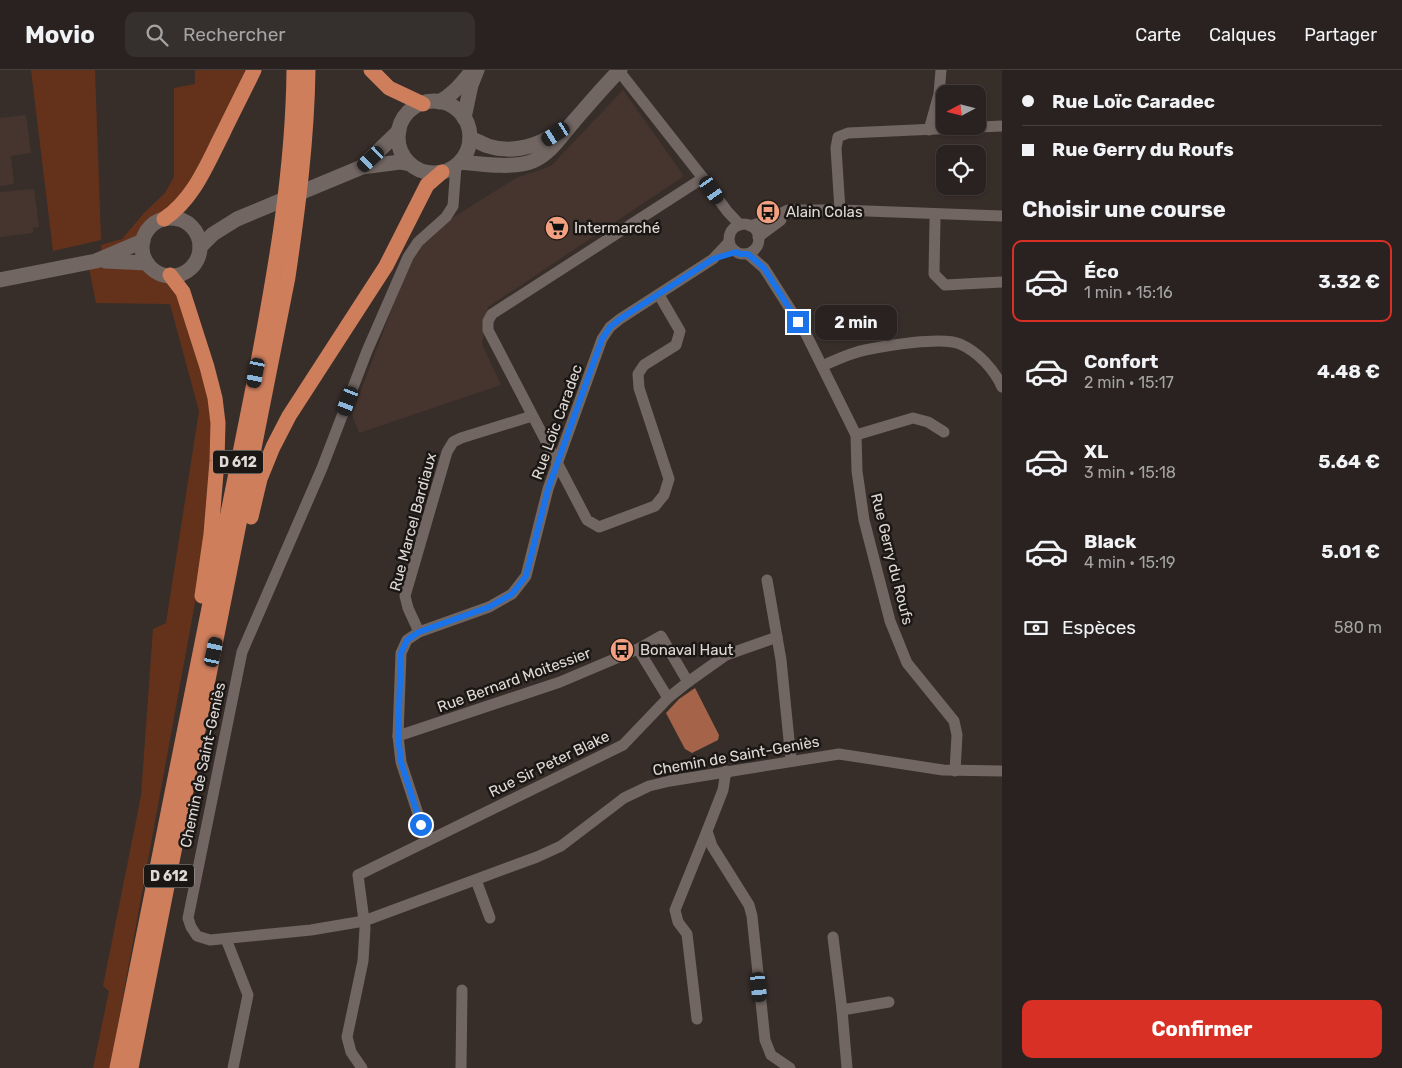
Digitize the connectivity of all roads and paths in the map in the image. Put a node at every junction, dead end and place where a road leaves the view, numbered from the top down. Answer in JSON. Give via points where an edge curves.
{"nodes":[{"id":1,"x":254,"y":70,"type":"edge"},
{"id":2,"x":294,"y":70,"type":"edge"},
{"id":3,"x":308,"y":70,"type":"edge"},
{"id":4,"x":370,"y":70,"type":"edge"},
{"id":5,"x":472,"y":70,"type":"edge"},
{"id":6,"x":477,"y":70,"type":"edge"},
{"id":7,"x":941,"y":70,"type":"edge"},
{"id":8,"x":619,"y":71,"type":"edge"},
{"id":9,"x":439,"y":102,"type":"junction"},
{"id":10,"x":423,"y":104,"type":"junction"},
{"id":11,"x":464,"y":118,"type":"junction"},
{"id":12,"x":570,"y":126,"type":"junction"},
{"id":13,"x":1002,"y":126,"type":"edge"},
{"id":14,"x":929,"y":130,"type":"junction"},
{"id":15,"x":399,"y":131,"type":"junction"},
{"id":16,"x":470,"y":138,"type":"junction"},
{"id":17,"x":410,"y":164,"type":"junction"},
{"id":18,"x":362,"y":167,"type":"junction"},
{"id":19,"x":453,"y":167,"type":"junction"},
{"id":20,"x":703,"y":178,"type":"junction"},
{"id":21,"x":840,"y":210,"type":"junction"},
{"id":22,"x":1002,"y":216,"type":"edge"},
{"id":23,"x":164,"y":219,"type":"junction"},
{"id":24,"x":237,"y":219,"type":"junction"},
{"id":25,"x":935,"y":220,"type":"junction"},
{"id":26,"x":1002,"y":223,"type":"edge"},
{"id":27,"x":191,"y":226,"type":"junction"},
{"id":28,"x":741,"y":227,"type":"junction"},
{"id":29,"x":142,"y":241,"type":"junction"},
{"id":30,"x":758,"y":241,"type":"junction"},
{"id":31,"x":729,"y":242,"type":"junction"},
{"id":32,"x":200,"y":248,"type":"junction"},
{"id":33,"x":736,"y":252,"type":"junction"},
{"id":34,"x":748,"y":254,"type":"junction"},
{"id":35,"x":713,"y":259,"type":"junction"},
{"id":36,"x":96,"y":261,"type":"junction"},
{"id":37,"x":147,"y":263,"type":"junction"},
{"id":38,"x":764,"y":268,"type":"junction"},
{"id":39,"x":170,"y":276,"type":"junction"},
{"id":40,"x":5,"y":279,"type":"edge"},
{"id":41,"x":1002,"y":282,"type":"edge"},
{"id":42,"x":659,"y":295,"type":"junction"},
{"id":43,"x":822,"y":366,"type":"junction"},
{"id":44,"x":1002,"y":387,"type":"edge"},
{"id":45,"x":532,"y":416,"type":"junction"},
{"id":46,"x":944,"y":432,"type":"dead end"},
{"id":47,"x":856,"y":435,"type":"junction"},
{"id":48,"x":557,"y":463,"type":"junction"},
{"id":49,"x":767,"y":580,"type":"dead end"},
{"id":50,"x":419,"y":632,"type":"junction"},
{"id":51,"x":777,"y":637,"type":"junction"},
{"id":52,"x":638,"y":649,"type":"junction"},
{"id":53,"x":210,"y":671,"type":"junction"},
{"id":54,"x":688,"y":682,"type":"junction"},
{"id":55,"x":668,"y":698,"type":"junction"},
{"id":56,"x":190,"y":702,"type":"junction"},
{"id":57,"x":398,"y":736,"type":"junction"},
{"id":58,"x":791,"y":760,"type":"junction"},
{"id":59,"x":726,"y":771,"type":"junction"},
{"id":60,"x":955,"y":771,"type":"junction"},
{"id":61,"x":1002,"y":771,"type":"edge"},
{"id":62,"x":707,"y":831,"type":"junction"},
{"id":63,"x":427,"y":841,"type":"junction"},
{"id":64,"x":476,"y":880,"type":"junction"},
{"id":65,"x":490,"y":918,"type":"dead end"},
{"id":66,"x":364,"y":921,"type":"junction"},
{"id":67,"x":833,"y":936,"type":"dead end"},
{"id":68,"x":226,"y":939,"type":"junction"},
{"id":69,"x":462,"y":990,"type":"dead end"},
{"id":70,"x":889,"y":1002,"type":"dead end"},
{"id":71,"x":842,"y":1010,"type":"junction"},
{"id":72,"x":696,"y":1019,"type":"dead end"},
{"id":73,"x":117,"y":1068,"type":"edge"},
{"id":74,"x":131,"y":1068,"type":"edge"},
{"id":75,"x":232,"y":1068,"type":"edge"},
{"id":76,"x":362,"y":1068,"type":"edge"},
{"id":77,"x":461,"y":1068,"type":"edge"},
{"id":78,"x":790,"y":1068,"type":"edge"},
{"id":79,"x":847,"y":1068,"type":"edge"}],
"edges":[{"from":1,"to":23,"type":"highway","via":[[203,173],[175,211]]},
{"from":2,"to":56,"type":"highway","number":"D 612","via":[[293,121],[283,221]]},
{"from":3,"to":53,"type":"highway","number":"D 612","via":[[297,215],[273,357]]},
{"from":4,"to":10,"type":"highway","via":[[389,88]]},
{"from":5,"to":9,"type":"street"},
{"from":6,"to":11,"type":"street"},
{"from":7,"to":14,"type":"street","via":[[939,94]]},
{"from":8,"to":12,"type":"street"},
{"from":8,"to":20,"type":"street"},
{"from":9,"to":10,"type":"street"},
{"from":9,"to":11,"type":"street","via":[[457,110]]},
{"from":10,"to":15,"type":"street","via":[[407,114]]},
{"from":11,"to":16,"type":"street"},
{"from":12,"to":16,"type":"street","via":[[543,143],[526,148],[488,146]]},
{"from":12,"to":19,"type":"street","via":[[559,142],[532,162]]},
{"from":13,"to":14,"type":"street"},
{"from":14,"to":21,"type":"street","via":[[848,133],[838,137]]},
{"from":15,"to":17,"type":"street","via":[[401,149]]},
{"from":15,"to":18,"type":"street"},
{"from":16,"to":19,"type":"street","via":[[466,154]]},
{"from":17,"to":18,"type":"street","via":[[400,162]]},
{"from":17,"to":19,"type":"street","via":[[425,172]]},
{"from":18,"to":24,"type":"street"},
{"from":19,"to":53,"type":"highway","via":[[427,185],[386,266],[289,416],[273,447],[256,494],[223,632]]},
{"from":19,"to":68,"type":"street","name":"Chemin de Saint-Geniès","via":[[453,206],[446,217],[414,247],[367,351],[322,468],[242,652],[188,918],[197,936],[210,940]]},
{"from":20,"to":28,"type":"street"},
{"from":20,"to":45,"type":"street","via":[[492,314],[488,330]]},
{"from":21,"to":22,"type":"street"},
{"from":21,"to":28,"type":"street","via":[[788,210],[766,221]]},
{"from":23,"to":27,"type":"street","via":[[183,220]]},
{"from":23,"to":29,"type":"street","via":[[150,227]]},
{"from":24,"to":27,"type":"street"},
{"from":24,"to":32,"type":"street"},
{"from":25,"to":26,"type":"street"},
{"from":25,"to":30,"type":"street","via":[[795,216],[784,219]]},
{"from":25,"to":41,"type":"street","via":[[934,274],[945,285]]},
{"from":27,"to":32,"type":"street"},
{"from":28,"to":30,"type":"street","via":[[757,232]]},
{"from":28,"to":31,"type":"street"},
{"from":29,"to":36,"type":"street"},
{"from":29,"to":37,"type":"street"},
{"from":30,"to":34,"type":"street"},
{"from":30,"to":38,"type":"street","name":"Rue Gerry du Roufs"},
{"from":31,"to":33,"type":"street"},
{"from":31,"to":35,"type":"street","name":"Rue Loïc Caradec"},
{"from":32,"to":39,"type":"street","via":[[194,264]]},
{"from":33,"to":34,"type":"street"},
{"from":33,"to":35,"type":"street","name":"Rue Loïc Caradec"},
{"from":34,"to":38,"type":"street","name":"Rue Gerry du Roufs"},
{"from":35,"to":42,"type":"street","name":"Rue Loïc Caradec"},
{"from":36,"to":37,"type":"street"},
{"from":36,"to":40,"type":"street"},
{"from":37,"to":39,"type":"street","via":[[161,274]]},
{"from":38,"to":43,"type":"street","name":"Rue Gerry du Roufs","via":[[806,334]]},
{"from":39,"to":56,"type":"highway","via":[[182,292],[205,361],[216,398],[218,423],[211,534]]},
{"from":42,"to":48,"type":"street","name":"Rue Loïc Caradec","via":[[620,319],[602,339]]},
{"from":42,"to":48,"type":"street","via":[[680,331],[676,345],[644,365],[638,374],[639,388],[669,479],[664,495],[655,506],[599,527],[587,520]]},
{"from":43,"to":44,"type":"street","via":[[864,350],[936,340],[959,343],[980,358],[997,376]]},
{"from":43,"to":47,"type":"street","name":"Rue Gerry du Roufs"},
{"from":45,"to":48,"type":"street"},
{"from":45,"to":50,"type":"street","name":"Rue Marcel Bardiaux","via":[[461,438],[453,442],[447,452],[405,596]]},
{"from":46,"to":47,"type":"street","via":[[928,422],[913,418]]},
{"from":47,"to":60,"type":"street","name":"Rue Gerry du Roufs","via":[[864,520],[890,621],[907,663],[954,721],[957,735]]},
{"from":48,"to":50,"type":"street","name":"Rue Loïc Caradec","via":[[526,576],[512,594],[489,607]]},
{"from":49,"to":51,"type":"street"},
{"from":50,"to":57,"type":"street","name":"Rue Loïc Caradec","via":[[407,640],[401,653]]},
{"from":51,"to":54,"type":"street","name":"Rue Sir Peter Blake","via":[[726,655]]},
{"from":51,"to":58,"type":"street"},
{"from":52,"to":54,"type":"street","name":"Rue Bernard Moitessier","via":[[661,636]]},
{"from":52,"to":55,"type":"street"},
{"from":52,"to":57,"type":"street","name":"Rue Bernard Moitessier","via":[[560,682]]},
{"from":53,"to":74,"type":"highway","number":"D 612"},
{"from":54,"to":55,"type":"street","name":"Rue Sir Peter Blake"},
{"from":55,"to":63,"type":"street","name":"Rue Sir Peter Blake","via":[[622,745]]},
{"from":56,"to":73,"type":"highway","number":"D 612"},
{"from":57,"to":63,"type":"street","name":"Rue Loïc Caradec","via":[[401,762]]},
{"from":58,"to":59,"type":"street","name":"Chemin de Saint-Geniès"},
{"from":58,"to":60,"type":"street","name":"Chemin de Saint-Geniès","via":[[839,754]]},
{"from":59,"to":62,"type":"street","via":[[723,790]]},
{"from":59,"to":64,"type":"street","name":"Chemin de Saint-Geniès","via":[[649,786],[624,798],[561,846]]},
{"from":60,"to":61,"type":"street","name":"Chemin de Saint-Geniès"},
{"from":62,"to":72,"type":"street","via":[[675,910],[678,922],[687,934]]},
{"from":62,"to":78,"type":"street","via":[[712,846],[749,906],[765,1040],[771,1055]]},
{"from":63,"to":66,"type":"street","name":"Rue Sir Peter Blake","via":[[358,876]]},
{"from":64,"to":65,"type":"street"},
{"from":64,"to":66,"type":"street","name":"Chemin de Saint-Geniès"},
{"from":66,"to":68,"type":"street","name":"Chemin de Saint-Geniès"},
{"from":66,"to":76,"type":"street","via":[[364,961],[347,1038],[351,1052]]},
{"from":67,"to":71,"type":"street"},
{"from":68,"to":75,"type":"street","via":[[248,995]]},
{"from":69,"to":77,"type":"street"},
{"from":70,"to":71,"type":"street"},
{"from":71,"to":79,"type":"street"}]}
